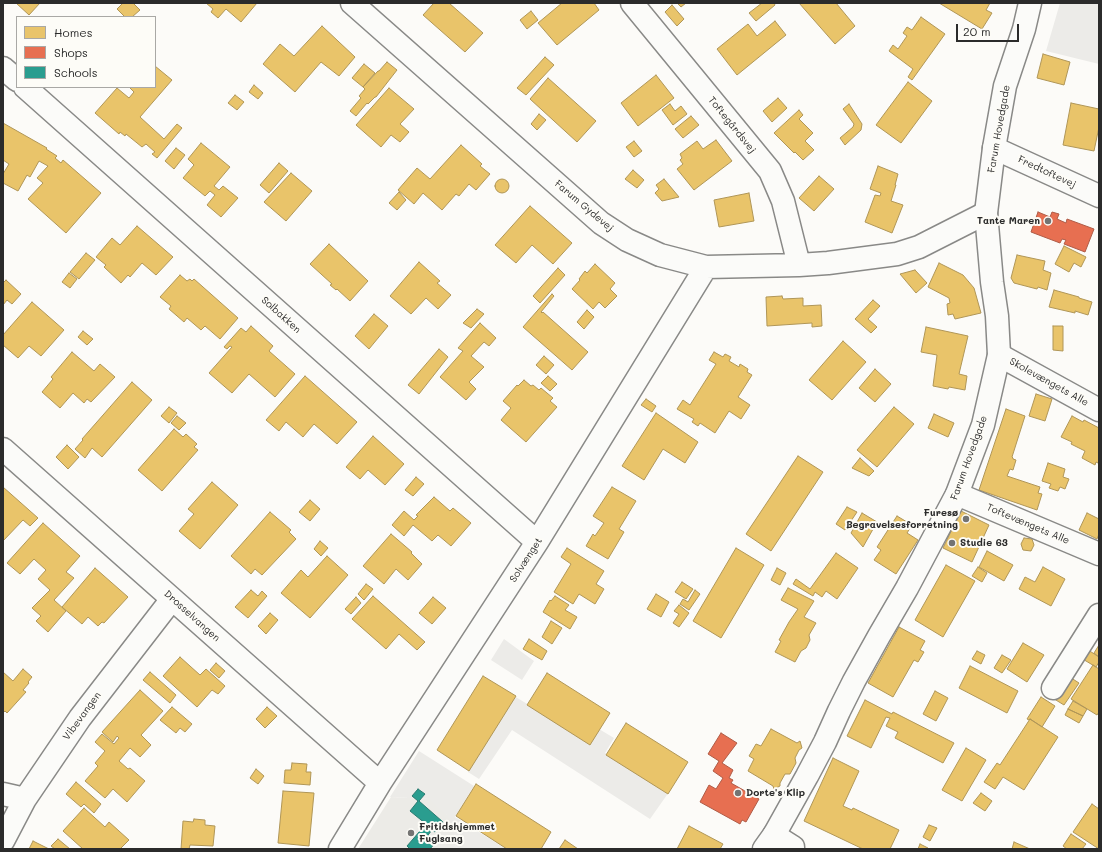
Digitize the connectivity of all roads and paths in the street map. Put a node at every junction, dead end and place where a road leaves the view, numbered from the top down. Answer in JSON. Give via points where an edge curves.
{"nodes":[{"id":1,"x":352,"y":3,"type":"edge"},
{"id":2,"x":632,"y":3,"type":"edge"},
{"id":3,"x":1030,"y":3,"type":"edge"},
{"id":4,"x":3,"y":68,"type":"edge"},
{"id":5,"x":16,"y":79,"type":"edge"},
{"id":6,"x":26,"y":88,"type":"edge"},
{"id":7,"x":994,"y":148,"type":"junction"},
{"id":8,"x":1099,"y":196,"type":"edge"},
{"id":9,"x":986,"y":213,"type":"junction"},
{"id":10,"x":799,"y":265,"type":"junction"},
{"id":11,"x":706,"y":267,"type":"junction"},
{"id":12,"x":999,"y":355,"type":"junction"},
{"id":13,"x":1099,"y":410,"type":"edge"},
{"id":14,"x":3,"y":449,"type":"edge"},
{"id":15,"x":957,"y":494,"type":"junction"},
{"id":16,"x":537,"y":542,"type":"junction"},
{"id":17,"x":1099,"y":554,"type":"edge"},
{"id":18,"x":172,"y":599,"type":"junction"},
{"id":19,"x":1099,"y":614,"type":"edge"},
{"id":20,"x":1053,"y":688,"type":"dead end"},
{"id":21,"x":380,"y":784,"type":"junction"},
{"id":22,"x":3,"y":794,"type":"edge"},
{"id":23,"x":25,"y":799,"type":"junction"},
{"id":24,"x":3,"y":841,"type":"edge"},
{"id":25,"x":769,"y":842,"type":"edge"},
{"id":26,"x":340,"y":849,"type":"edge"},
{"id":27,"x":793,"y":849,"type":"edge"}],
"edges":[{"from":1,"to":11,"type":"street","name":"Farum Gydevej","via":[[601,223],[626,240],[660,255]]},
{"from":2,"to":10,"type":"street","name":"Toftegårdsvej","via":[[770,171],[783,201]]},
{"from":3,"to":7,"type":"street","name":"Farum Hovedgade","via":[[1005,86]]},
{"from":4,"to":5,"type":"street"},
{"from":6,"to":16,"type":"street","name":"Solbakken"},
{"from":7,"to":8,"type":"street","name":"Fredtoftevej"},
{"from":7,"to":9,"type":"street","name":"Farum Hovedgade"},
{"from":9,"to":10,"type":"street","name":"Farum Gydevej","via":[[919,247],[897,254]]},
{"from":9,"to":12,"type":"street","name":"Farum Hovedgade"},
{"from":10,"to":11,"type":"street","name":"Farum Gydevej"},
{"from":11,"to":16,"type":"street","name":"Solvænget"},
{"from":12,"to":13,"type":"street","name":"Skolevængets Alle"},
{"from":12,"to":15,"type":"street","name":"Farum Hovedgade","via":[[983,425]]},
{"from":14,"to":18,"type":"street","name":"Drosselvangen"},
{"from":15,"to":17,"type":"street","name":"Toftevængets Alle"},
{"from":15,"to":25,"type":"street","name":"Farum Hovedgade","via":[[907,588],[878,636],[825,742]]},
{"from":16,"to":21,"type":"street","name":"Solvænget"},
{"from":18,"to":21,"type":"street","name":"Drosselvangen"},
{"from":18,"to":23,"type":"street","name":"Vibevangen","via":[[80,718]]},
{"from":19,"to":20,"type":"street"},
{"from":21,"to":26,"type":"street","name":"Solvænget"},
{"from":22,"to":23,"type":"street"},
{"from":23,"to":24,"type":"street","name":"Vibevangen"},
{"from":25,"to":27,"type":"street"}]}
